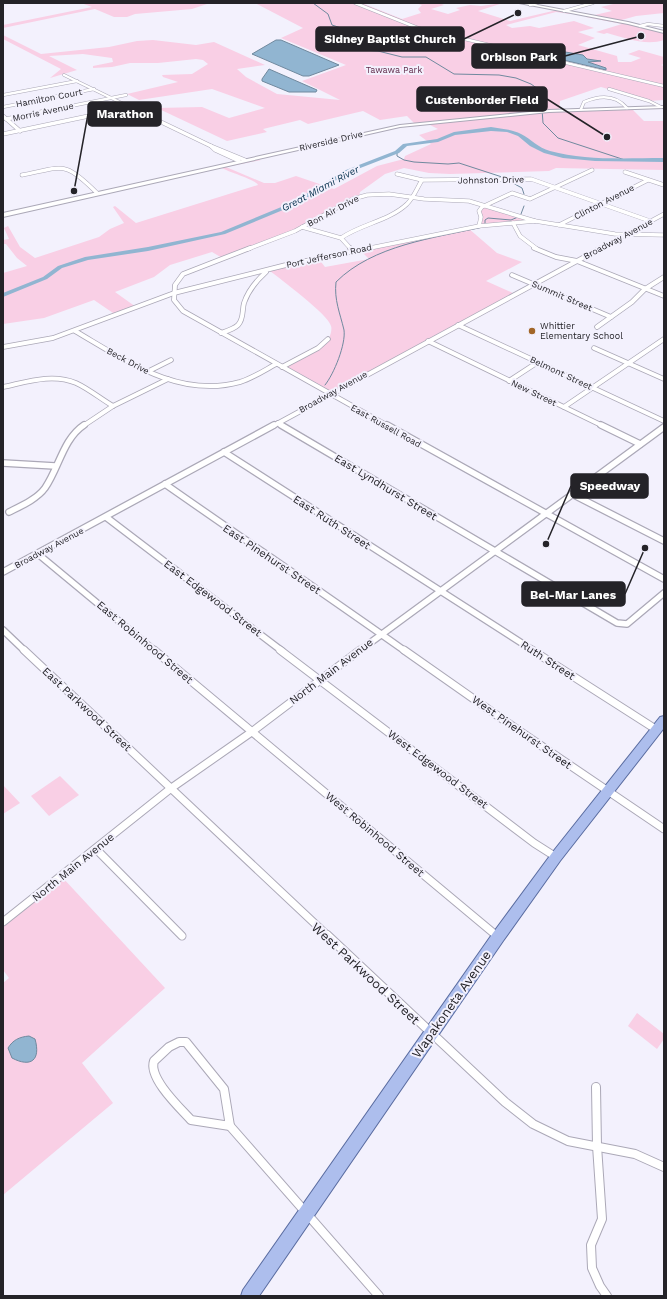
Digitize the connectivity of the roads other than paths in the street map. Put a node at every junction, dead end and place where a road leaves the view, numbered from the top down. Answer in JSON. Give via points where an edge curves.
{"nodes":[{"id":1,"x":355,"y":3,"type":"edge"},
{"id":2,"x":522,"y":3,"type":"edge"},
{"id":3,"x":537,"y":3,"type":"edge"},
{"id":4,"x":593,"y":3,"type":"edge"},
{"id":5,"x":530,"y":5,"type":"junction"},
{"id":6,"x":564,"y":11,"type":"junction"},
{"id":7,"x":640,"y":26,"type":"junction"},
{"id":8,"x":664,"y":26,"type":"edge"},
{"id":9,"x":664,"y":32,"type":"edge"},
{"id":10,"x":64,"y":75,"type":"dead end"},
{"id":11,"x":77,"y":81,"type":"junction"},
{"id":12,"x":664,"y":86,"type":"edge"},
{"id":13,"x":94,"y":89,"type":"junction"},
{"id":14,"x":608,"y":89,"type":"dead end"},
{"id":15,"x":3,"y":95,"type":"edge"},
{"id":16,"x":126,"y":95,"type":"dead end"},
{"id":17,"x":113,"y":98,"type":"junction"},
{"id":18,"x":3,"y":107,"type":"edge"},
{"id":19,"x":131,"y":107,"type":"junction"},
{"id":20,"x":663,"y":107,"type":"edge"},
{"id":21,"x":627,"y":108,"type":"junction"},
{"id":22,"x":580,"y":109,"type":"junction"},
{"id":23,"x":3,"y":116,"type":"edge"},
{"id":24,"x":6,"y":120,"type":"junction"},
{"id":25,"x":20,"y":131,"type":"junction"},
{"id":26,"x":3,"y":134,"type":"edge"},
{"id":27,"x":211,"y":146,"type":"junction"},
{"id":28,"x":245,"y":160,"type":"junction"},
{"id":29,"x":239,"y":161,"type":"junction"},
{"id":30,"x":592,"y":170,"type":"dead end"},
{"id":31,"x":625,"y":172,"type":"dead end"},
{"id":32,"x":397,"y":174,"type":"dead end"},
{"id":33,"x":22,"y":176,"type":"dead end"},
{"id":34,"x":422,"y":180,"type":"junction"},
{"id":35,"x":648,"y":180,"type":"junction"},
{"id":36,"x":664,"y":185,"type":"edge"},
{"id":37,"x":555,"y":188,"type":"junction"},
{"id":38,"x":97,"y":193,"type":"junction"},
{"id":39,"x":413,"y":197,"type":"junction"},
{"id":40,"x":601,"y":204,"type":"junction"},
{"id":41,"x":487,"y":205,"type":"junction"},
{"id":42,"x":664,"y":214,"type":"edge"},
{"id":43,"x":3,"y":215,"type":"edge"},
{"id":44,"x":535,"y":221,"type":"junction"},
{"id":45,"x":650,"y":221,"type":"junction"},
{"id":46,"x":513,"y":223,"type":"junction"},
{"id":47,"x":559,"y":225,"type":"junction"},
{"id":48,"x":479,"y":226,"type":"junction"},
{"id":49,"x":302,"y":227,"type":"junction"},
{"id":50,"x":625,"y":235,"type":"junction"},
{"id":51,"x":664,"y":235,"type":"edge"},
{"id":52,"x":341,"y":238,"type":"junction"},
{"id":53,"x":353,"y":251,"type":"junction"},
{"id":54,"x":577,"y":261,"type":"junction"},
{"id":55,"x":269,"y":270,"type":"junction"},
{"id":56,"x":512,"y":275,"type":"dead end"},
{"id":57,"x":664,"y":277,"type":"edge"},
{"id":58,"x":534,"y":284,"type":"junction"},
{"id":59,"x":645,"y":289,"type":"junction"},
{"id":60,"x":174,"y":294,"type":"junction"},
{"id":61,"x":664,"y":296,"type":"edge"},
{"id":62,"x":611,"y":317,"type":"junction"},
{"id":63,"x":458,"y":325,"type":"junction"},
{"id":64,"x":597,"y":327,"type":"dead end"},
{"id":65,"x":74,"y":331,"type":"junction"},
{"id":66,"x":221,"y":333,"type":"junction"},
{"id":67,"x":328,"y":339,"type":"dead end"},
{"id":68,"x":664,"y":339,"type":"edge"},
{"id":69,"x":428,"y":341,"type":"junction"},
{"id":70,"x":3,"y":347,"type":"edge"},
{"id":71,"x":594,"y":348,"type":"dead end"},
{"id":72,"x":171,"y":360,"type":"dead end"},
{"id":73,"x":538,"y":362,"type":"junction"},
{"id":74,"x":628,"y":363,"type":"junction"},
{"id":75,"x":276,"y":364,"type":"junction"},
{"id":76,"x":282,"y":367,"type":"junction"},
{"id":77,"x":147,"y":372,"type":"junction"},
{"id":78,"x":664,"y":379,"type":"edge"},
{"id":79,"x":168,"y":380,"type":"junction"},
{"id":80,"x":509,"y":381,"type":"junction"},
{"id":81,"x":3,"y":387,"type":"edge"},
{"id":82,"x":592,"y":388,"type":"junction"},
{"id":83,"x":330,"y":394,"type":"junction"},
{"id":84,"x":113,"y":406,"type":"junction"},
{"id":85,"x":564,"y":407,"type":"junction"},
{"id":86,"x":664,"y":421,"type":"edge"},
{"id":87,"x":278,"y":423,"type":"junction"},
{"id":88,"x":664,"y":427,"type":"edge"},
{"id":89,"x":640,"y":444,"type":"junction"},
{"id":90,"x":224,"y":452,"type":"junction"},
{"id":91,"x":3,"y":463,"type":"edge"},
{"id":92,"x":55,"y":466,"type":"junction"},
{"id":93,"x":164,"y":484,"type":"junction"},
{"id":94,"x":572,"y":494,"type":"junction"},
{"id":95,"x":9,"y":512,"type":"dead end"},
{"id":96,"x":545,"y":514,"type":"junction"},
{"id":97,"x":106,"y":517,"type":"junction"},
{"id":98,"x":664,"y":541,"type":"edge"},
{"id":99,"x":494,"y":551,"type":"junction"},
{"id":100,"x":38,"y":554,"type":"junction"},
{"id":101,"x":3,"y":572,"type":"edge"},
{"id":102,"x":664,"y":579,"type":"edge"},
{"id":103,"x":440,"y":591,"type":"junction"},
{"id":104,"x":664,"y":593,"type":"edge"},
{"id":105,"x":3,"y":630,"type":"edge"},
{"id":106,"x":381,"y":634,"type":"junction"},
{"id":107,"x":321,"y":680,"type":"junction"},
{"id":108,"x":660,"y":725,"type":"edge"},
{"id":109,"x":253,"y":731,"type":"junction"},
{"id":110,"x":170,"y":789,"type":"junction"},
{"id":111,"x":608,"y":791,"type":"junction"},
{"id":112,"x":664,"y":829,"type":"edge"},
{"id":113,"x":96,"y":848,"type":"junction"},
{"id":114,"x":556,"y":857,"type":"junction"},
{"id":115,"x":3,"y":922,"type":"edge"},
{"id":116,"x":182,"y":936,"type":"dead end"},
{"id":117,"x":498,"y":937,"type":"junction"},
{"id":118,"x":430,"y":1034,"type":"junction"},
{"id":119,"x":596,"y":1087,"type":"dead end"},
{"id":120,"x":230,"y":1126,"type":"junction"},
{"id":121,"x":597,"y":1146,"type":"junction"},
{"id":122,"x":664,"y":1167,"type":"edge"},
{"id":123,"x":306,"y":1213,"type":"junction"},
{"id":124,"x":249,"y":1296,"type":"edge"},
{"id":125,"x":379,"y":1296,"type":"edge"},
{"id":126,"x":607,"y":1296,"type":"edge"}],
"edges":[{"from":1,"to":12,"type":"street","via":[[418,28]]},
{"from":2,"to":5,"type":"main road"},
{"from":3,"to":5,"type":"street"},
{"from":4,"to":6,"type":"street"},
{"from":5,"to":6,"type":"main road"},
{"from":6,"to":7,"type":"main road"},
{"from":7,"to":8,"type":"street"},
{"from":7,"to":9,"type":"main road"},
{"from":10,"to":11,"type":"street"},
{"from":11,"to":13,"type":"street"},
{"from":11,"to":15,"type":"street"},
{"from":13,"to":17,"type":"street"},
{"from":13,"to":18,"type":"street","name":"Hamilton Court"},
{"from":14,"to":20,"type":"street"},
{"from":16,"to":17,"type":"street","name":"Morris Avenue"},
{"from":17,"to":19,"type":"street"},
{"from":17,"to":24,"type":"street","name":"Morris Avenue"},
{"from":19,"to":25,"type":"street"},
{"from":19,"to":27,"type":"street"},
{"from":20,"to":21,"type":"main road","name":"Riverside Drive"},
{"from":21,"to":22,"type":"main road","name":"Riverside Drive"},
{"from":21,"to":22,"type":"street","via":[[623,102],[609,96],[584,102]]},
{"from":22,"to":28,"type":"main road","name":"Riverside Drive","via":[[400,126]]},
{"from":23,"to":24,"type":"street"},
{"from":24,"to":25,"type":"street"},
{"from":25,"to":26,"type":"street"},
{"from":27,"to":28,"type":"street"},
{"from":27,"to":29,"type":"street"},
{"from":28,"to":29,"type":"main road","name":"Riverside Drive"},
{"from":29,"to":38,"type":"main road","name":"Riverside Drive"},
{"from":30,"to":37,"type":"street"},
{"from":31,"to":35,"type":"street"},
{"from":32,"to":34,"type":"street","name":"Johnston Drive"},
{"from":33,"to":38,"type":"street","via":[[65,169],[74,173]]},
{"from":34,"to":37,"type":"street","name":"Johnston Drive","via":[[531,179]]},
{"from":34,"to":39,"type":"street"},
{"from":35,"to":36,"type":"street"},
{"from":35,"to":40,"type":"street","name":"Clinton Avenue"},
{"from":37,"to":40,"type":"street","name":"Johnston Drive"},
{"from":37,"to":41,"type":"street","via":[[530,199],[512,194]]},
{"from":38,"to":43,"type":"main road","name":"Riverside Drive"},
{"from":39,"to":41,"type":"street","name":"Bon Air Drive","via":[[469,201]]},
{"from":39,"to":49,"type":"street","name":"Bon Air Drive","via":[[375,194],[359,196]]},
{"from":39,"to":52,"type":"street","via":[[403,207],[357,227]]},
{"from":40,"to":45,"type":"street","name":"Johnston Drive"},
{"from":40,"to":47,"type":"street","name":"Clinton Avenue"},
{"from":41,"to":44,"type":"street","name":"Bon Air Drive"},
{"from":41,"to":48,"type":"street","via":[[479,211]]},
{"from":42,"to":45,"type":"street","name":"Broadway Avenue"},
{"from":44,"to":46,"type":"street","name":"Port Jefferson Road"},
{"from":44,"to":47,"type":"street","name":"Port Jefferson Road"},
{"from":45,"to":50,"type":"street","name":"Broadway Avenue"},
{"from":46,"to":48,"type":"street","name":"Port Jefferson Road"},
{"from":46,"to":54,"type":"street","via":[[520,236],[534,248],[556,257]]},
{"from":47,"to":50,"type":"street","name":"Port Jefferson Road"},
{"from":48,"to":53,"type":"street","name":"Port Jefferson Road"},
{"from":49,"to":52,"type":"street"},
{"from":49,"to":60,"type":"street","name":"Bon Air Drive","via":[[255,248],[187,272],[175,285]]},
{"from":50,"to":51,"type":"street","name":"Port Jefferson Road"},
{"from":50,"to":54,"type":"street","name":"Broadway Avenue"},
{"from":52,"to":53,"type":"street"},
{"from":53,"to":55,"type":"street","name":"Port Jefferson Road"},
{"from":54,"to":58,"type":"street","name":"Broadway Avenue"},
{"from":54,"to":59,"type":"street"},
{"from":55,"to":60,"type":"street","name":"Port Jefferson Road"},
{"from":55,"to":66,"type":"street","via":[[249,291],[243,307],[242,320],[237,326]]},
{"from":56,"to":58,"type":"street","name":"Summit Street"},
{"from":57,"to":59,"type":"street"},
{"from":58,"to":62,"type":"street","name":"Summit Street"},
{"from":58,"to":63,"type":"street","name":"Broadway Avenue"},
{"from":59,"to":61,"type":"street"},
{"from":59,"to":62,"type":"street"},
{"from":60,"to":65,"type":"street","name":"Port Jefferson Road"},
{"from":60,"to":66,"type":"street","name":"East Russell Road","via":[[174,300],[183,311]]},
{"from":62,"to":64,"type":"street"},
{"from":63,"to":69,"type":"street","name":"Broadway Avenue"},
{"from":63,"to":73,"type":"street","name":"Belmont Street"},
{"from":65,"to":70,"type":"street","name":"Port Jefferson Road","via":[[53,338]]},
{"from":65,"to":77,"type":"street","name":"Beck Drive"},
{"from":66,"to":75,"type":"street","name":"East Russell Road"},
{"from":67,"to":76,"type":"street","via":[[318,348]]},
{"from":68,"to":74,"type":"street"},
{"from":69,"to":80,"type":"street","name":"New Street"},
{"from":69,"to":83,"type":"street","name":"Broadway Avenue"},
{"from":71,"to":74,"type":"street"},
{"from":72,"to":77,"type":"street"},
{"from":73,"to":80,"type":"street"},
{"from":73,"to":82,"type":"street","name":"Belmont Street"},
{"from":74,"to":78,"type":"street"},
{"from":74,"to":82,"type":"street"},
{"from":75,"to":76,"type":"street","name":"East Russell Road"},
{"from":75,"to":79,"type":"street","name":"Beck Drive","via":[[251,378],[228,385],[208,386]]},
{"from":76,"to":83,"type":"street","name":"East Russell Road"},
{"from":77,"to":79,"type":"street","name":"Beck Drive"},
{"from":79,"to":84,"type":"street"},
{"from":80,"to":85,"type":"street","name":"New Street"},
{"from":81,"to":84,"type":"street","via":[[63,378],[77,383]]},
{"from":82,"to":85,"type":"street"},
{"from":82,"to":86,"type":"street","name":"Belmont Street"},
{"from":83,"to":87,"type":"street","name":"Broadway Avenue"},
{"from":83,"to":96,"type":"street","name":"East Russell Road"},
{"from":84,"to":92,"type":"street","via":[[75,431]]},
{"from":85,"to":89,"type":"street","name":"New Street"},
{"from":87,"to":90,"type":"street","name":"Broadway Avenue"},
{"from":87,"to":99,"type":"street","name":"East Lyndhurst Street"},
{"from":88,"to":89,"type":"street","name":"North Main Avenue"},
{"from":89,"to":94,"type":"street","name":"North Main Avenue"},
{"from":90,"to":93,"type":"street","name":"Broadway Avenue"},
{"from":90,"to":103,"type":"street","name":"East Ruth Street"},
{"from":91,"to":92,"type":"street"},
{"from":92,"to":95,"type":"street","via":[[40,494]]},
{"from":93,"to":97,"type":"street","name":"Broadway Avenue"},
{"from":93,"to":106,"type":"street","name":"East Pinehurst Street"},
{"from":94,"to":96,"type":"street","name":"North Main Avenue"},
{"from":94,"to":98,"type":"street"},
{"from":96,"to":99,"type":"street","name":"North Main Avenue"},
{"from":96,"to":102,"type":"street","name":"East Russell Road"},
{"from":97,"to":100,"type":"street","name":"Broadway Avenue"},
{"from":97,"to":107,"type":"street","name":"East Edgewood Street"},
{"from":99,"to":103,"type":"street","name":"North Main Avenue"},
{"from":99,"to":104,"type":"street","name":"East Lyndhurst Street","via":[[617,623],[627,624]]},
{"from":100,"to":101,"type":"street","name":"Broadway Avenue"},
{"from":100,"to":109,"type":"street","name":"East Robinhood Street"},
{"from":103,"to":106,"type":"street","name":"North Main Avenue"},
{"from":103,"to":108,"type":"street","name":"Ruth Street"},
{"from":105,"to":110,"type":"street","name":"East Parkwood Street"},
{"from":106,"to":107,"type":"street","name":"North Main Avenue"},
{"from":106,"to":111,"type":"street","name":"West Pinehurst Street"},
{"from":107,"to":109,"type":"street","name":"North Main Avenue"},
{"from":107,"to":114,"type":"street","name":"West Edgewood Street","via":[[534,843]]},
{"from":108,"to":111,"type":"main road","name":"Wapakoneta Avenue"},
{"from":109,"to":110,"type":"street","name":"North Main Avenue"},
{"from":109,"to":117,"type":"street","name":"West Robinhood Street"},
{"from":110,"to":113,"type":"street","name":"North Main Avenue"},
{"from":110,"to":118,"type":"street","name":"West Parkwood Street"},
{"from":111,"to":112,"type":"street","name":"West Pinehurst Street"},
{"from":111,"to":114,"type":"main road","name":"Wapakoneta Avenue"},
{"from":113,"to":115,"type":"street","name":"North Main Avenue"},
{"from":113,"to":116,"type":"street"},
{"from":114,"to":117,"type":"main road","name":"Wapakoneta Avenue"},
{"from":117,"to":118,"type":"main road","name":"Wapakoneta Avenue"},
{"from":118,"to":121,"type":"street","name":"West Parkwood Street","via":[[533,1124],[568,1141]]},
{"from":118,"to":123,"type":"main road","name":"Wapakoneta Avenue"},
{"from":119,"to":121,"type":"street"},
{"from":120,"to":120,"type":"street","via":[[224,1089],[186,1042],[179,1041],[173,1044],[156,1058],[153,1065],[155,1075],[191,1120]]},
{"from":120,"to":123,"type":"street"},
{"from":121,"to":122,"type":"street","name":"West Parkwood Street","via":[[635,1154]]},
{"from":121,"to":126,"type":"street","via":[[602,1219],[591,1245],[592,1268]]},
{"from":123,"to":124,"type":"main road","name":"Wapakoneta Avenue"},
{"from":123,"to":125,"type":"street"}]}
